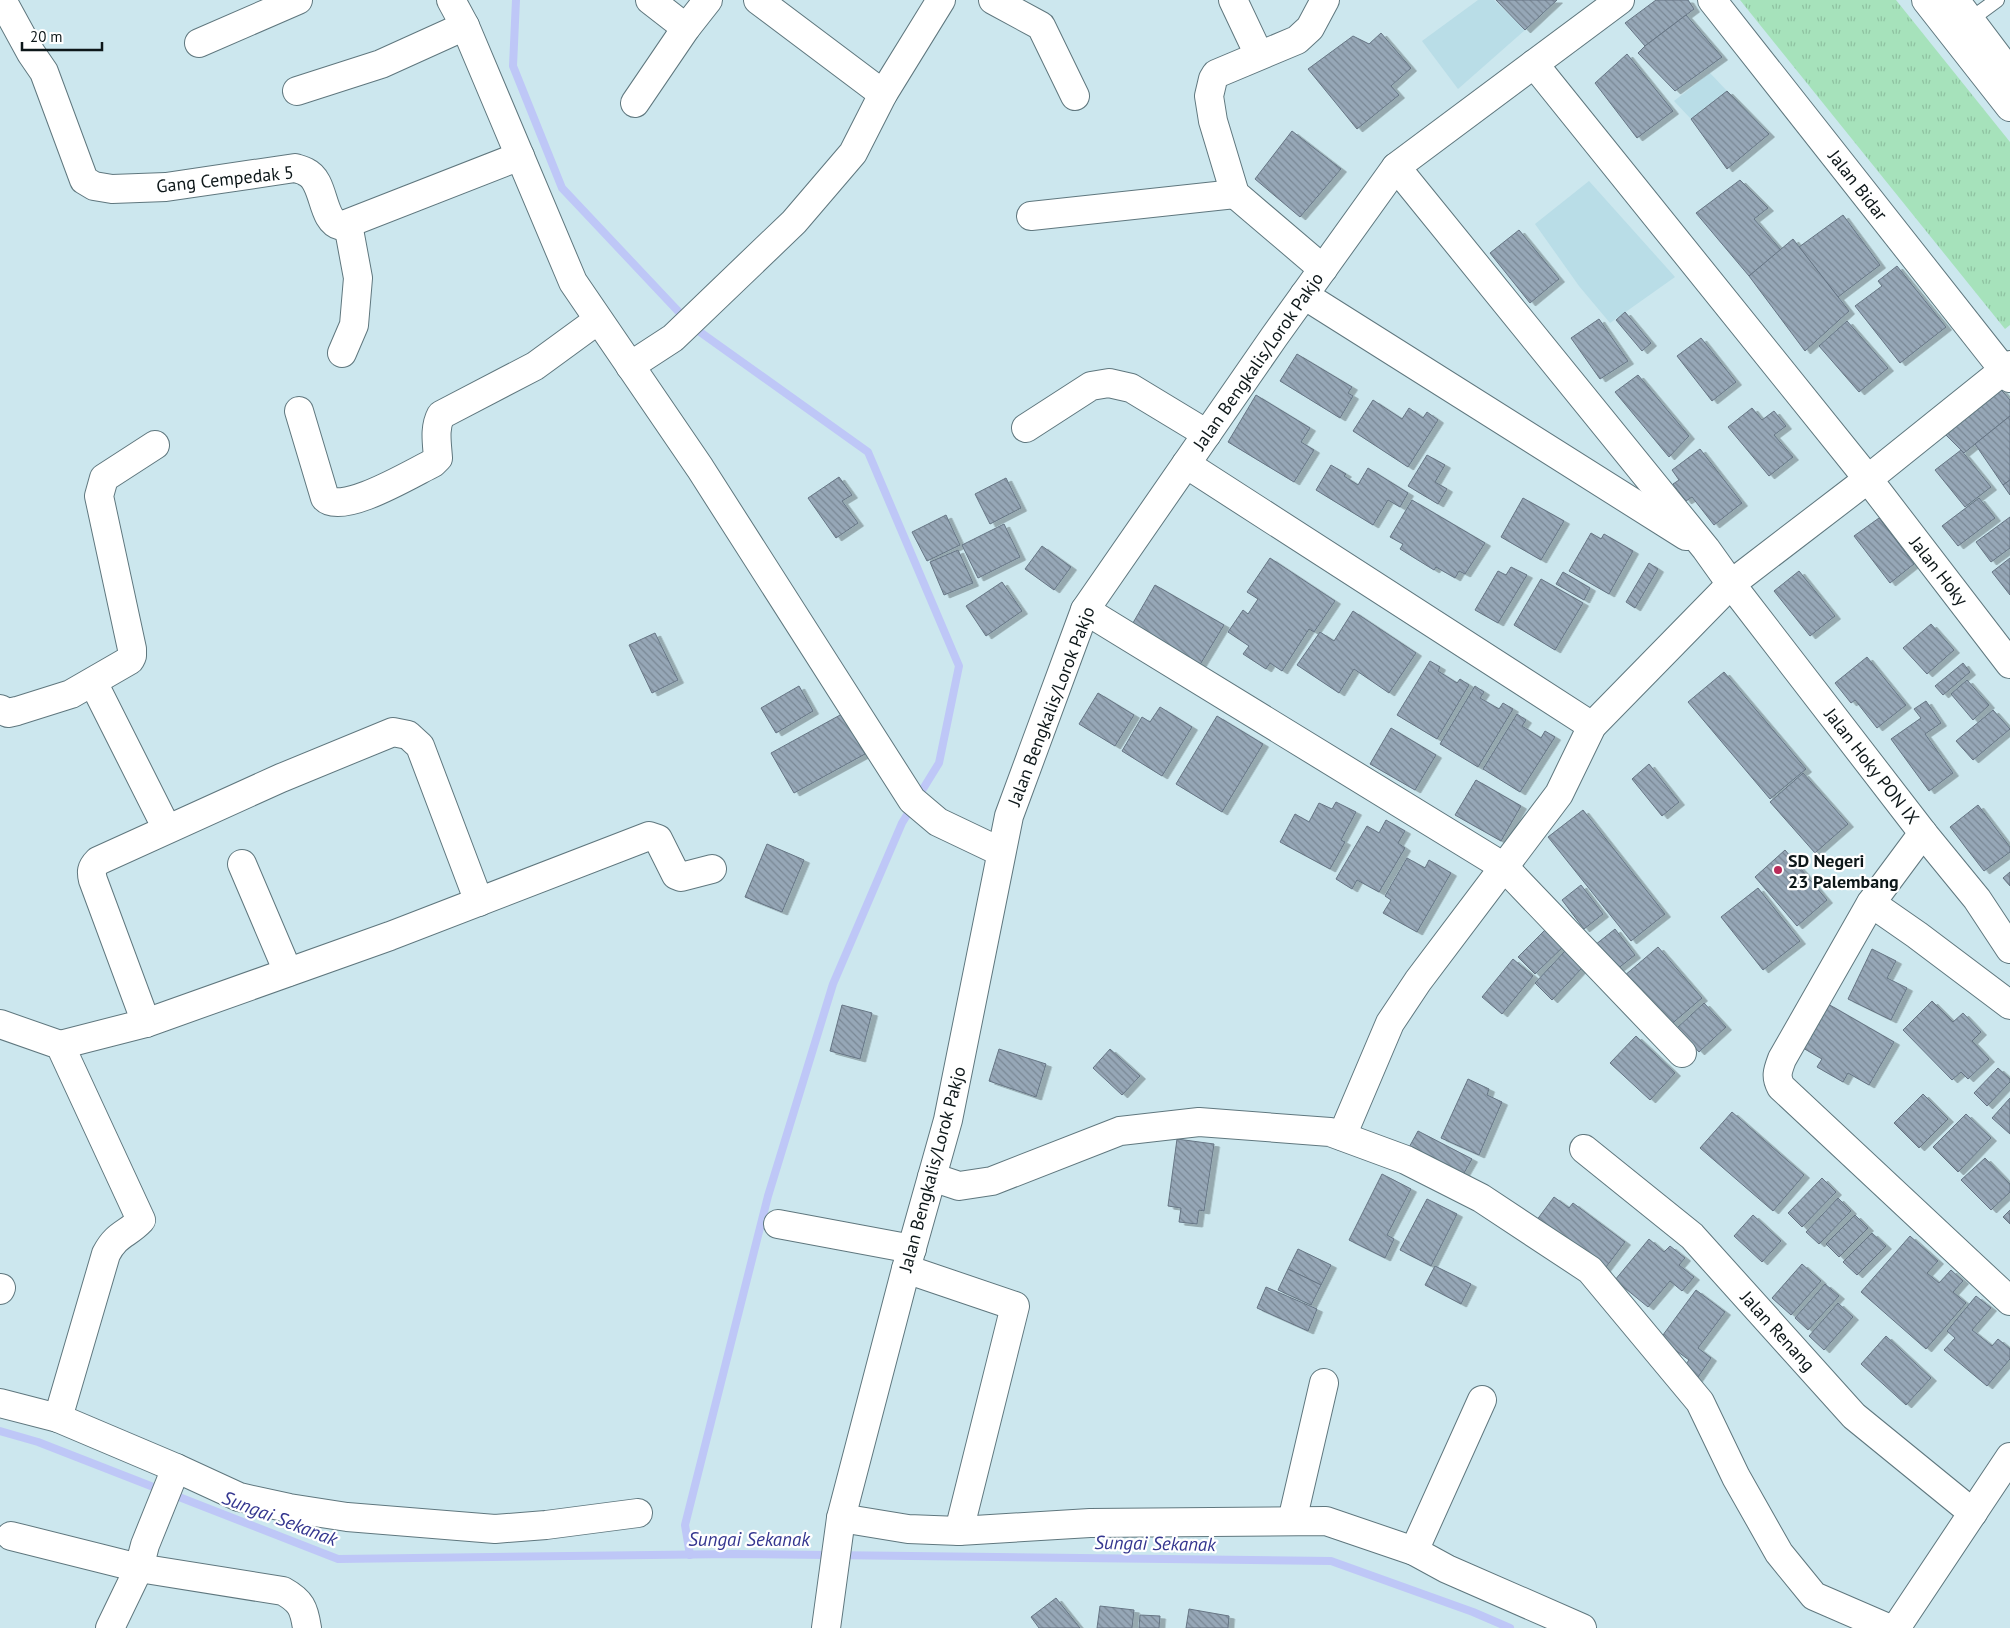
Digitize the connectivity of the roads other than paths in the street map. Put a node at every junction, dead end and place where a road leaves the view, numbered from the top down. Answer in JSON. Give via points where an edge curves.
{"nodes":[{"id":1,"x":2,"y":0,"type":"edge"},
{"id":2,"x":298,"y":0,"type":"edge"},
{"id":3,"x":451,"y":0,"type":"edge"},
{"id":4,"x":650,"y":0,"type":"edge"},
{"id":5,"x":708,"y":0,"type":"edge"},
{"id":6,"x":758,"y":0,"type":"edge"},
{"id":7,"x":942,"y":0,"type":"edge"},
{"id":8,"x":994,"y":0,"type":"edge"},
{"id":9,"x":1233,"y":0,"type":"edge"},
{"id":10,"x":1325,"y":0,"type":"edge"},
{"id":11,"x":1620,"y":0,"type":"edge"},
{"id":12,"x":1712,"y":0,"type":"edge"},
{"id":13,"x":1926,"y":0,"type":"edge"},
{"id":14,"x":1997,"y":0,"type":"edge"},
{"id":15,"x":1959,"y":18,"type":"edge"},
{"id":16,"x":465,"y":26,"type":"junction"},
{"id":17,"x":686,"y":28,"type":"junction"},
{"id":18,"x":199,"y":42,"type":"dead end"},
{"id":19,"x":1259,"y":55,"type":"junction"},
{"id":20,"x":1534,"y":64,"type":"junction"},
{"id":21,"x":2010,"y":73,"type":"edge"},
{"id":22,"x":297,"y":90,"type":"dead end"},
{"id":23,"x":883,"y":94,"type":"junction"},
{"id":24,"x":1075,"y":96,"type":"dead end"},
{"id":25,"x":635,"y":103,"type":"dead end"},
{"id":26,"x":2010,"y":108,"type":"edge"},
{"id":27,"x":520,"y":156,"type":"junction"},
{"id":28,"x":1396,"y":167,"type":"junction"},
{"id":29,"x":1234,"y":194,"type":"junction"},
{"id":30,"x":1031,"y":216,"type":"dead end"},
{"id":31,"x":348,"y":224,"type":"junction"},
{"id":32,"x":1323,"y":268,"type":"junction"},
{"id":33,"x":1304,"y":295,"type":"junction"},
{"id":34,"x":598,"y":320,"type":"junction"},
{"id":35,"x":342,"y":353,"type":"dead end"},
{"id":36,"x":630,"y":366,"type":"junction"},
{"id":37,"x":2008,"y":371,"type":"edge"},
{"id":38,"x":299,"y":411,"type":"dead end"},
{"id":39,"x":1026,"y":428,"type":"dead end"},
{"id":40,"x":1207,"y":434,"type":"junction"},
{"id":41,"x":155,"y":444,"type":"dead end"},
{"id":42,"x":1186,"y":464,"type":"junction"},
{"id":43,"x":1868,"y":479,"type":"junction"},
{"id":44,"x":1706,"y":549,"type":"junction"},
{"id":45,"x":1731,"y":584,"type":"junction"},
{"id":46,"x":1085,"y":610,"type":"junction"},
{"id":47,"x":2010,"y":664,"type":"edge"},
{"id":48,"x":92,"y":682,"type":"junction"},
{"id":49,"x":0,"y":708,"type":"edge"},
{"id":50,"x":1592,"y":726,"type":"junction"},
{"id":51,"x":167,"y":829,"type":"junction"},
{"id":52,"x":1923,"y":833,"type":"junction"},
{"id":53,"x":1001,"y":852,"type":"junction"},
{"id":54,"x":242,"y":864,"type":"dead end"},
{"id":55,"x":1504,"y":867,"type":"junction"},
{"id":56,"x":712,"y":869,"type":"dead end"},
{"id":57,"x":479,"y":902,"type":"junction"},
{"id":58,"x":1871,"y":903,"type":"junction"},
{"id":59,"x":2010,"y":949,"type":"edge"},
{"id":60,"x":288,"y":972,"type":"junction"},
{"id":61,"x":2010,"y":1005,"type":"edge"},
{"id":62,"x":146,"y":1023,"type":"junction"},
{"id":63,"x":0,"y":1024,"type":"edge"},
{"id":64,"x":60,"y":1045,"type":"junction"},
{"id":65,"x":1682,"y":1053,"type":"dead end"},
{"id":66,"x":1342,"y":1136,"type":"junction"},
{"id":67,"x":1584,"y":1148,"type":"dead end"},
{"id":68,"x":932,"y":1177,"type":"junction"},
{"id":69,"x":778,"y":1224,"type":"dead end"},
{"id":70,"x":909,"y":1259,"type":"junction"},
{"id":71,"x":2010,"y":1301,"type":"edge"},
{"id":72,"x":1324,"y":1383,"type":"dead end"},
{"id":73,"x":1482,"y":1400,"type":"dead end"},
{"id":74,"x":0,"y":1403,"type":"edge"},
{"id":75,"x":58,"y":1418,"type":"junction"},
{"id":76,"x":2010,"y":1457,"type":"edge"},
{"id":77,"x":174,"y":1473,"type":"junction"},
{"id":78,"x":638,"y":1513,"type":"dead end"},
{"id":79,"x":1973,"y":1513,"type":"junction"},
{"id":80,"x":1292,"y":1521,"type":"junction"},
{"id":81,"x":840,"y":1522,"type":"junction"},
{"id":82,"x":959,"y":1531,"type":"junction"},
{"id":83,"x":11,"y":1536,"type":"dead end"},
{"id":84,"x":1414,"y":1551,"type":"junction"},
{"id":85,"x":139,"y":1568,"type":"junction"},
{"id":86,"x":110,"y":1628,"type":"edge"},
{"id":87,"x":306,"y":1628,"type":"edge"},
{"id":88,"x":826,"y":1628,"type":"edge"},
{"id":89,"x":1582,"y":1628,"type":"edge"},
{"id":90,"x":1888,"y":1628,"type":"edge"},
{"id":91,"x":1896,"y":1628,"type":"edge"}],
"edges":[{"from":1,"to":31,"type":"street","name":"Gang Cempedak 5","via":[[44,72],[84,180],[94,186],[112,189],[166,187],[295,168],[307,172],[316,181],[330,218],[336,225]]},
{"from":2,"to":18,"type":"street"},
{"from":3,"to":16,"type":"street"},
{"from":4,"to":17,"type":"street"},
{"from":5,"to":17,"type":"street"},
{"from":6,"to":23,"type":"street"},
{"from":7,"to":23,"type":"street"},
{"from":8,"to":24,"type":"street","via":[[1041,26]]},
{"from":9,"to":19,"type":"street"},
{"from":10,"to":19,"type":"street","via":[[1310,28],[1297,40]]},
{"from":11,"to":20,"type":"street","name":"Jalan Bengkalis/Lorok Pakjo"},
{"from":12,"to":37,"type":"street","name":"Jalan Bidar"},
{"from":13,"to":15,"type":"street"},
{"from":14,"to":15,"type":"lane"},
{"from":15,"to":21,"type":"street"},
{"from":15,"to":26,"type":"street"},
{"from":16,"to":22,"type":"street","via":[[381,64]]},
{"from":16,"to":27,"type":"street"},
{"from":17,"to":25,"type":"street"},
{"from":19,"to":29,"type":"street","via":[[1216,74],[1213,79],[1210,96],[1213,121]]},
{"from":20,"to":28,"type":"street","name":"Jalan Bengkalis/Lorok Pakjo"},
{"from":20,"to":43,"type":"street","name":"Jalan Hoky"},
{"from":23,"to":36,"type":"street","via":[[853,153],[794,222],[673,338]]},
{"from":27,"to":31,"type":"street"},
{"from":27,"to":34,"type":"street","via":[[573,282]]},
{"from":28,"to":32,"type":"street","name":"Jalan Bengkalis/Lorok Pakjo"},
{"from":28,"to":44,"type":"street","name":"Jalan Hoky PON IX"},
{"from":29,"to":30,"type":"street"},
{"from":29,"to":32,"type":"street"},
{"from":31,"to":35,"type":"street","via":[[358,278],[354,325]]},
{"from":32,"to":33,"type":"street","name":"Jalan Bengkalis/Lorok Pakjo"},
{"from":33,"to":40,"type":"street","name":"Jalan Bengkalis/Lorok Pakjo"},
{"from":33,"to":44,"type":"street"},
{"from":34,"to":36,"type":"street"},
{"from":34,"to":38,"type":"street","via":[[536,366],[441,415],[437,431],[438,458],[359,499],[335,502],[325,498]]},
{"from":36,"to":53,"type":"street","via":[[700,468],[912,800],[938,822]]},
{"from":37,"to":43,"type":"street"},
{"from":39,"to":40,"type":"street","via":[[1091,386],[1109,383],[1131,388]]},
{"from":40,"to":42,"type":"street","name":"Jalan Bengkalis/Lorok Pakjo"},
{"from":41,"to":48,"type":"street","via":[[104,478],[101,485],[99,496],[132,656],[126,664]]},
{"from":42,"to":46,"type":"street","name":"Jalan Bengkalis/Lorok Pakjo"},
{"from":42,"to":50,"type":"street"},
{"from":43,"to":45,"type":"street"},
{"from":43,"to":47,"type":"street","name":"Jalan Hoky"},
{"from":44,"to":45,"type":"street","name":"Jalan Hoky PON IX"},
{"from":45,"to":50,"type":"street"},
{"from":45,"to":52,"type":"street","name":"Jalan Hoky PON IX"},
{"from":46,"to":53,"type":"street","name":"Jalan Bengkalis/Lorok Pakjo","via":[[1008,816]]},
{"from":46,"to":55,"type":"street"},
{"from":48,"to":49,"type":"street","via":[[72,694],[17,711],[8,713]]},
{"from":48,"to":51,"type":"street"},
{"from":50,"to":55,"type":"street","via":[[1559,794]]},
{"from":51,"to":57,"type":"street","via":[[393,732],[408,736],[420,746]]},
{"from":51,"to":62,"type":"street","via":[[98,861],[91,872]]},
{"from":52,"to":58,"type":"street"},
{"from":52,"to":59,"type":"street","name":"Jalan Hoky PON IX","via":[[1977,899]]},
{"from":53,"to":68,"type":"street","name":"Jalan Bengkalis/Lorok Pakjo","via":[[948,1120]]},
{"from":54,"to":60,"type":"street"},
{"from":55,"to":65,"type":"street"},
{"from":55,"to":66,"type":"street","via":[[1390,1023]]},
{"from":56,"to":57,"type":"street","via":[[681,877],[676,875],[658,839],[649,836]]},
{"from":57,"to":60,"type":"street"},
{"from":58,"to":61,"type":"street"},
{"from":58,"to":71,"type":"street","via":[[1782,1059],[1776,1073],[1778,1080],[1781,1087]]},
{"from":60,"to":62,"type":"street"},
{"from":62,"to":64,"type":"street"},
{"from":63,"to":64,"type":"street"},
{"from":64,"to":75,"type":"street","via":[[140,1220],[116,1238],[106,1254]]},
{"from":66,"to":68,"type":"street","via":[[1330,1132],[1199,1122],[1120,1131],[992,1181],[959,1186]]},
{"from":66,"to":90,"type":"street","via":[[1406,1160],[1481,1198],[1590,1270],[1700,1402],[1736,1477],[1779,1554],[1802,1582],[1814,1596]]},
{"from":67,"to":79,"type":"street","name":"Jalan Renang","via":[[1692,1236],[1854,1416]]},
{"from":68,"to":70,"type":"street","name":"Jalan Bengkalis/Lorok Pakjo"},
{"from":69,"to":70,"type":"street"},
{"from":70,"to":81,"type":"street","name":"Jalan Bengkalis/Lorok Pakjo"},
{"from":70,"to":82,"type":"street","via":[[1015,1306]]},
{"from":72,"to":80,"type":"street"},
{"from":73,"to":84,"type":"street"},
{"from":74,"to":75,"type":"street"},
{"from":75,"to":77,"type":"street"},
{"from":76,"to":79,"type":"street"},
{"from":77,"to":78,"type":"street","via":[[239,1497],[347,1517],[495,1529]]},
{"from":77,"to":85,"type":"street"},
{"from":79,"to":91,"type":"street"},
{"from":80,"to":82,"type":"street","via":[[1090,1524]]},
{"from":80,"to":84,"type":"street","via":[[1326,1521]]},
{"from":81,"to":82,"type":"street"},
{"from":81,"to":88,"type":"street","name":"Jalan Bengkalis/Lorok Pakjo"},
{"from":83,"to":85,"type":"street"},
{"from":84,"to":89,"type":"street","via":[[1447,1569]]},
{"from":85,"to":86,"type":"street"},
{"from":85,"to":87,"type":"street","via":[[283,1591],[294,1597],[304,1610]]}]}
